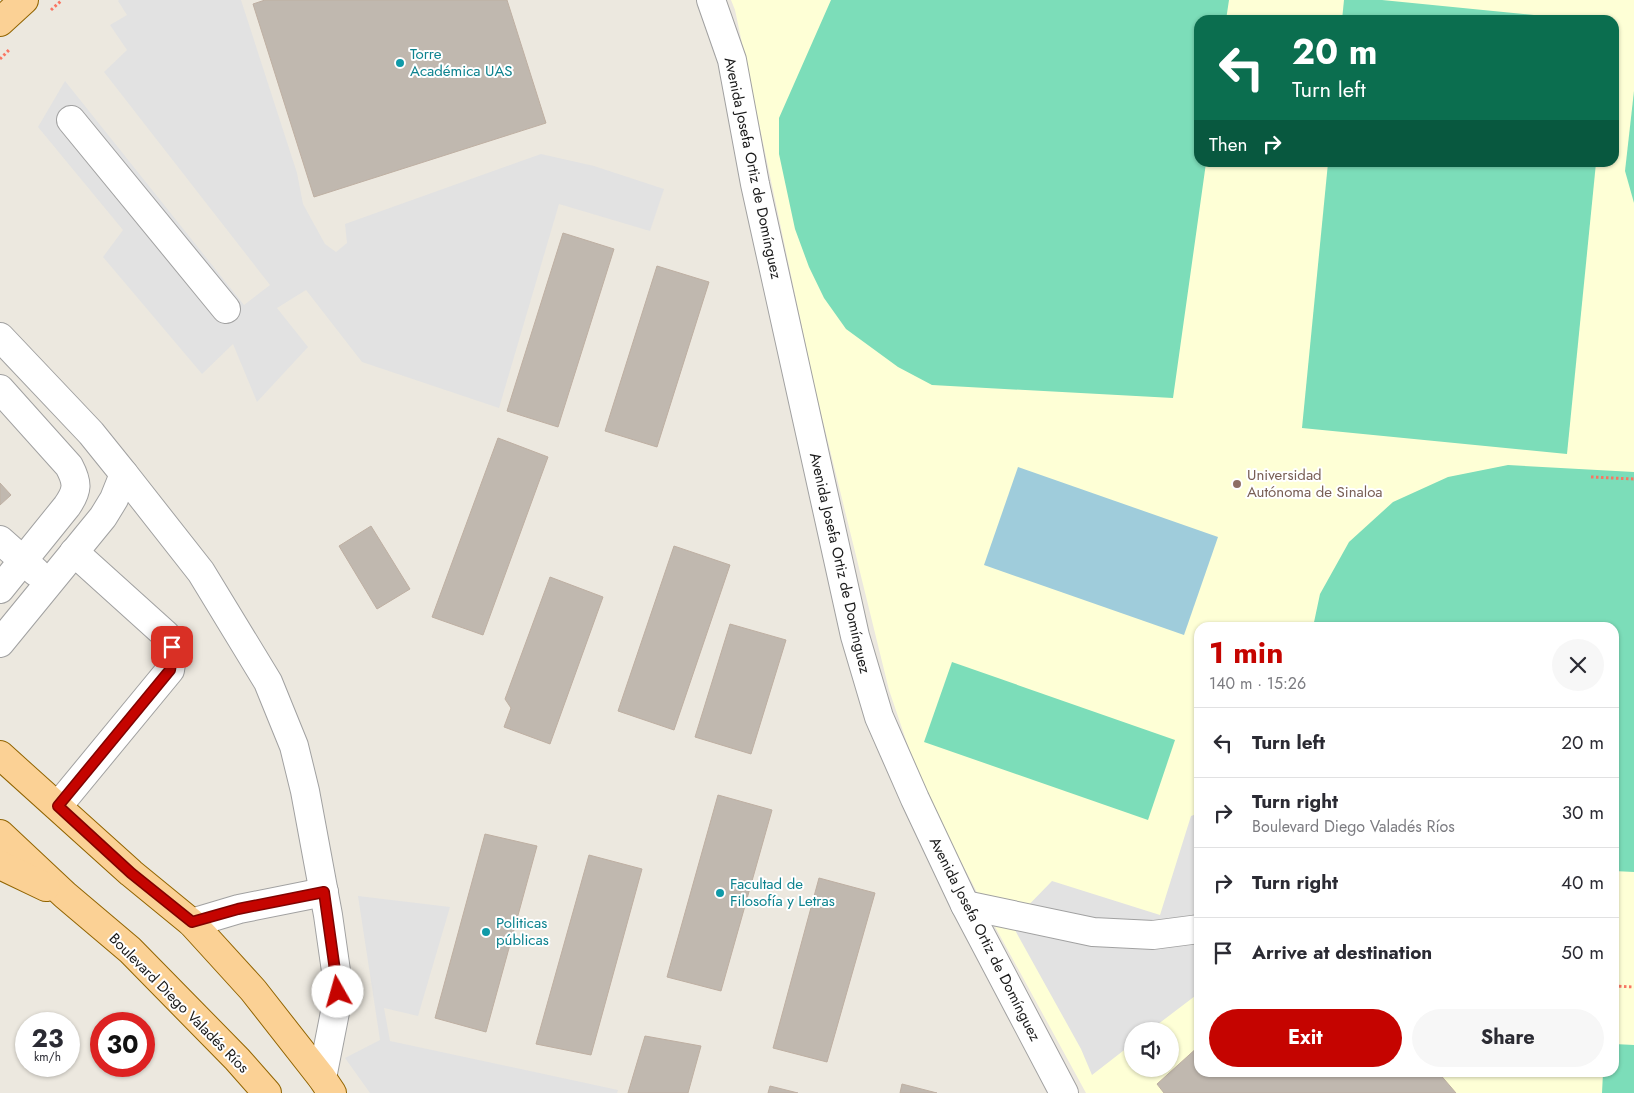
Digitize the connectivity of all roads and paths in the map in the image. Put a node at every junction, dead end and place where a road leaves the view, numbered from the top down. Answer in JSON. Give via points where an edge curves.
{"nodes":[{"id":1,"x":24,"y":0,"type":"edge"},
{"id":2,"x":710,"y":0,"type":"edge"},
{"id":3,"x":0,"y":22,"type":"edge"},
{"id":4,"x":71,"y":120,"type":"dead end"},
{"id":5,"x":226,"y":309,"type":"dead end"},
{"id":6,"x":0,"y":337,"type":"edge"},
{"id":7,"x":0,"y":389,"type":"edge"},
{"id":8,"x":124,"y":474,"type":"junction"},
{"id":9,"x":1591,"y":477,"type":"dead end"},
{"id":10,"x":1634,"y":479,"type":"edge"},
{"id":11,"x":0,"y":540,"type":"edge"},
{"id":12,"x":74,"y":552,"type":"junction"},
{"id":13,"x":23,"y":561,"type":"junction"},
{"id":14,"x":49,"y":582,"type":"junction"},
{"id":15,"x":0,"y":589,"type":"edge"},
{"id":16,"x":0,"y":643,"type":"edge"},
{"id":17,"x":0,"y":755,"type":"edge"},
{"id":18,"x":58,"y":806,"type":"junction"},
{"id":19,"x":0,"y":834,"type":"edge"},
{"id":20,"x":0,"y":865,"type":"edge"},
{"id":21,"x":324,"y":892,"type":"junction"},
{"id":22,"x":65,"y":895,"type":"junction"},
{"id":23,"x":964,"y":905,"type":"junction"},
{"id":24,"x":192,"y":922,"type":"junction"},
{"id":25,"x":1194,"y":930,"type":"edge"},
{"id":26,"x":1619,"y":986,"type":"edge"},
{"id":27,"x":1634,"y":987,"type":"edge"},
{"id":28,"x":327,"y":1085,"type":"edge"},
{"id":29,"x":267,"y":1093,"type":"edge"},
{"id":30,"x":1064,"y":1093,"type":"edge"}],
"edges":[{"from":1,"to":3,"type":"main road"},
{"from":2,"to":23,"type":"street","name":"Avenida Josefa Ortiz de Domínguez","via":[[732,60],[755,184],[867,680],[879,717]]},
{"from":4,"to":5,"type":"street"},
{"from":6,"to":8,"type":"street","via":[[91,433]]},
{"from":7,"to":13,"type":"street","via":[[75,476],[73,497]]},
{"from":8,"to":12,"type":"street","via":[[103,517]]},
{"from":8,"to":21,"type":"street","via":[[201,572],[268,682],[294,746]]},
{"from":9,"to":10,"type":"path"},
{"from":11,"to":13,"type":"street"},
{"from":12,"to":14,"type":"street"},
{"from":12,"to":18,"type":"street","via":[[166,635],[172,647],[172,658],[170,670]]},
{"from":13,"to":14,"type":"street"},
{"from":13,"to":15,"type":"street"},
{"from":14,"to":16,"type":"street"},
{"from":17,"to":18,"type":"main road"},
{"from":18,"to":24,"type":"main road","via":[[131,873]]},
{"from":19,"to":22,"type":"main road","name":"Boulevard Diego Valadés Ríos"},
{"from":20,"to":22,"type":"main road"},
{"from":21,"to":24,"type":"street"},
{"from":21,"to":28,"type":"street","via":[[338,992]]},
{"from":22,"to":29,"type":"main road","name":"Boulevard Diego Valadés Ríos","via":[[130,950],[237,1058]]},
{"from":23,"to":25,"type":"street","via":[[1093,932],[1153,935]]},
{"from":23,"to":30,"type":"street","name":"Avenida Josefa Ortiz de Domínguez"},
{"from":24,"to":28,"type":"main road","via":[[253,990]]},
{"from":26,"to":27,"type":"path"}]}
